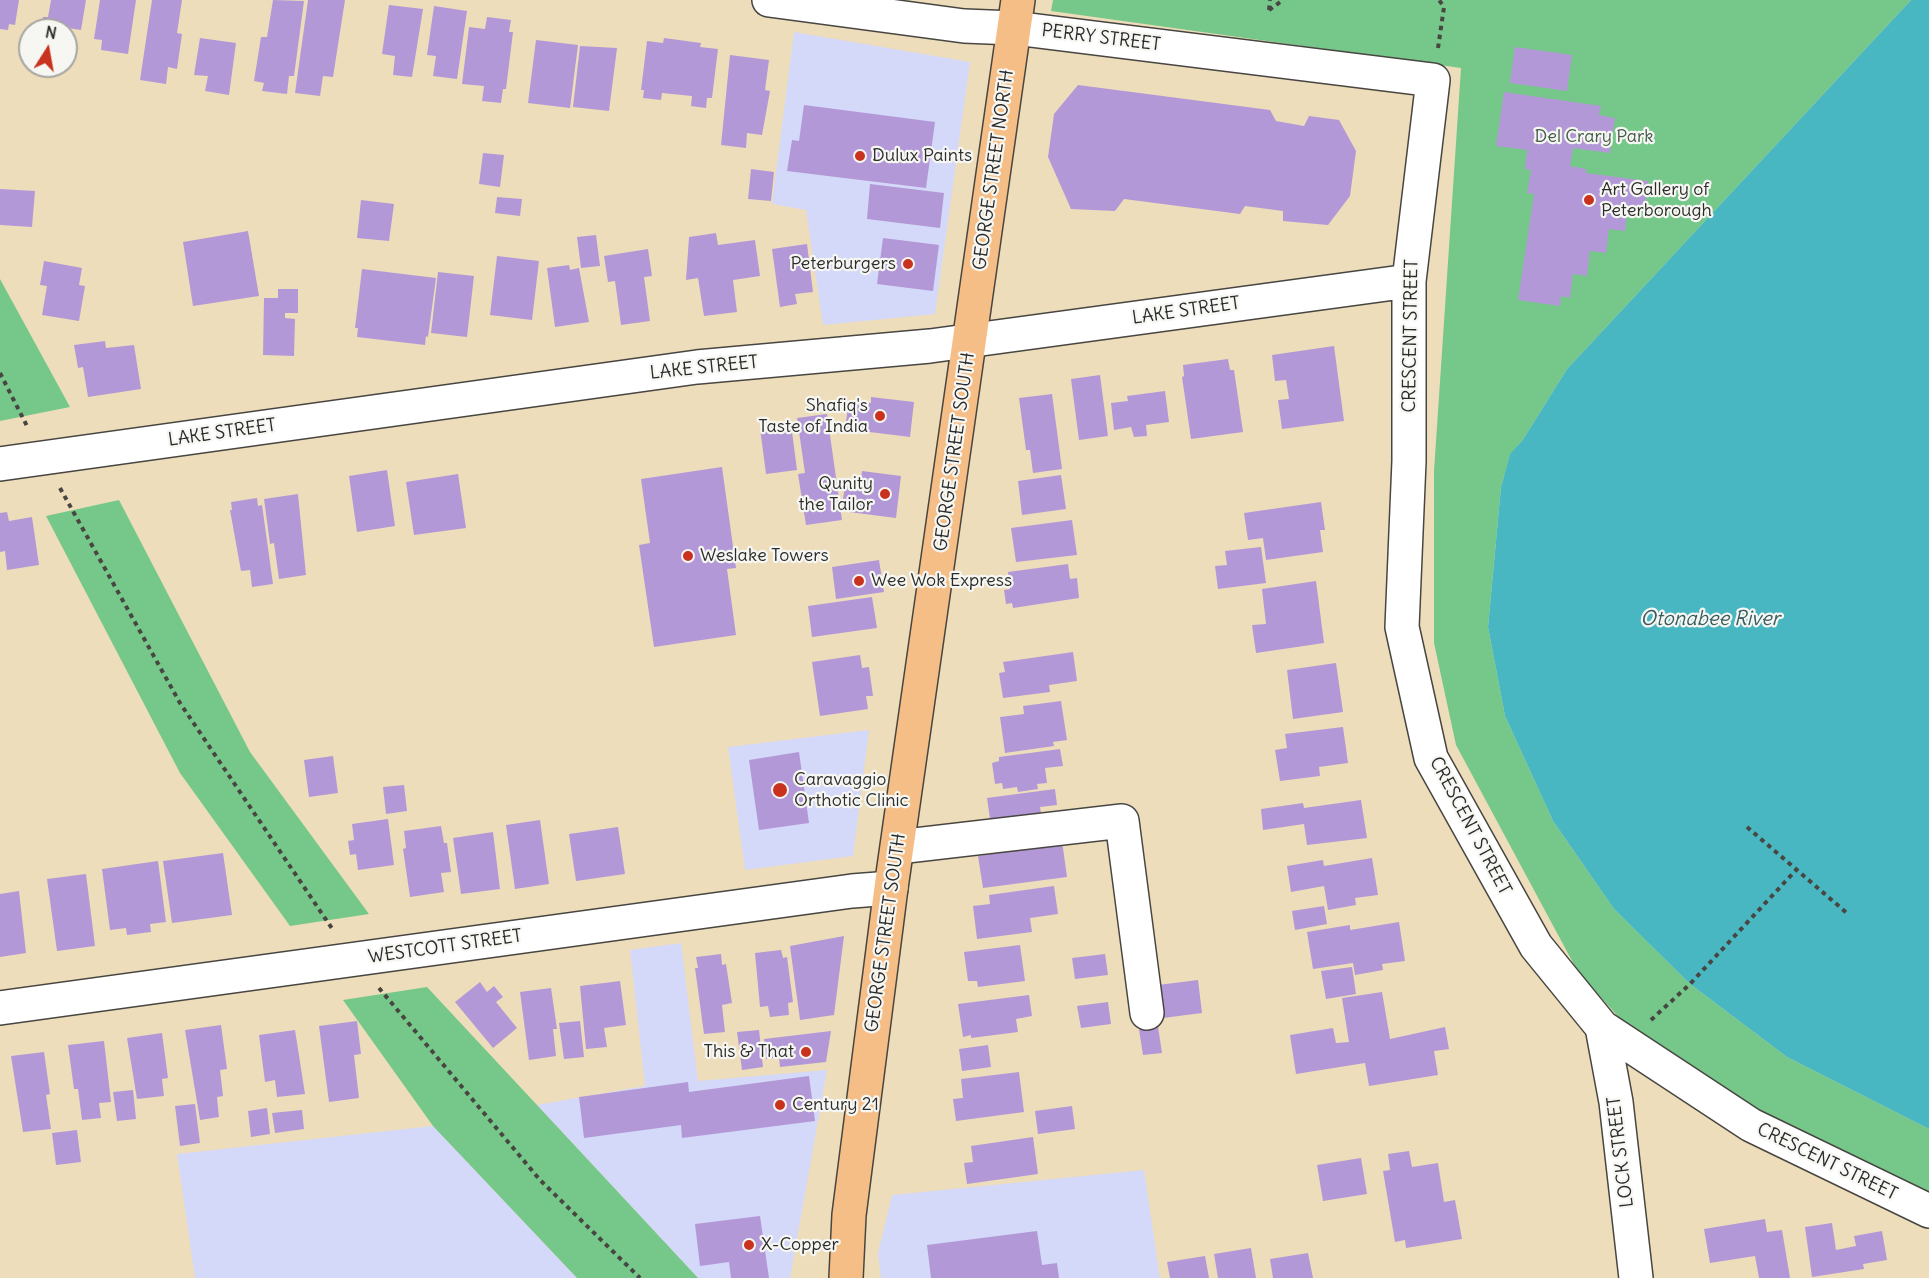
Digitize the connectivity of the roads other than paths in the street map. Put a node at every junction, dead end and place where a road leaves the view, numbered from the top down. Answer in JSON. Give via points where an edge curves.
{"nodes":[{"id":1,"x":785,"y":1,"type":"edge"},
{"id":2,"x":1016,"y":14,"type":"edge"},
{"id":3,"x":1433,"y":80,"type":"joint"},
{"id":4,"x":1409,"y":281,"type":"junction"},
{"id":5,"x":971,"y":340,"type":"junction"},
{"id":6,"x":0,"y":464,"type":"edge"},
{"id":7,"x":898,"y":847,"type":"junction"},
{"id":8,"x":891,"y":888,"type":"junction"},
{"id":9,"x":0,"y":1008,"type":"edge"},
{"id":10,"x":1147,"y":1013,"type":"dead end"},
{"id":11,"x":1614,"y":1035,"type":"junction"},
{"id":12,"x":1929,"y":1211,"type":"edge"},
{"id":13,"x":846,"y":1278,"type":"edge"},
{"id":14,"x":1636,"y":1278,"type":"edge"}],
"edges":[{"from":1,"to":2,"type":"street","name":"PERRY STREET","via":[[964,26]]},
{"from":2,"to":3,"type":"street","name":"PERRY STREET"},
{"from":2,"to":5,"type":"main road","name":"GEORGE STREET NORTH"},
{"from":3,"to":4,"type":"street","name":"CRESCENT STREET"},
{"from":4,"to":5,"type":"street","name":"LAKE STREET"},
{"from":4,"to":11,"type":"street","name":"CRESCENT STREET","via":[[1409,461],[1402,627],[1431,758],[1536,946]]},
{"from":5,"to":6,"type":"street","name":"LAKE STREET","via":[[697,367]]},
{"from":5,"to":7,"type":"main road","name":"GEORGE STREET SOUTH"},
{"from":7,"to":8,"type":"main road","name":"GEORGE STREET SOUTH"},
{"from":7,"to":10,"type":"street","via":[[1122,822]]},
{"from":8,"to":9,"type":"street","name":"WESTCOTT STREET"},
{"from":8,"to":13,"type":"main road","name":"GEORGE STREET SOUTH","via":[[849,1215]]},
{"from":11,"to":12,"type":"street","name":"CRESCENT STREET","via":[[1751,1125]]},
{"from":11,"to":14,"type":"street","name":"LOCK STREET","via":[[1616,1102]]}]}
